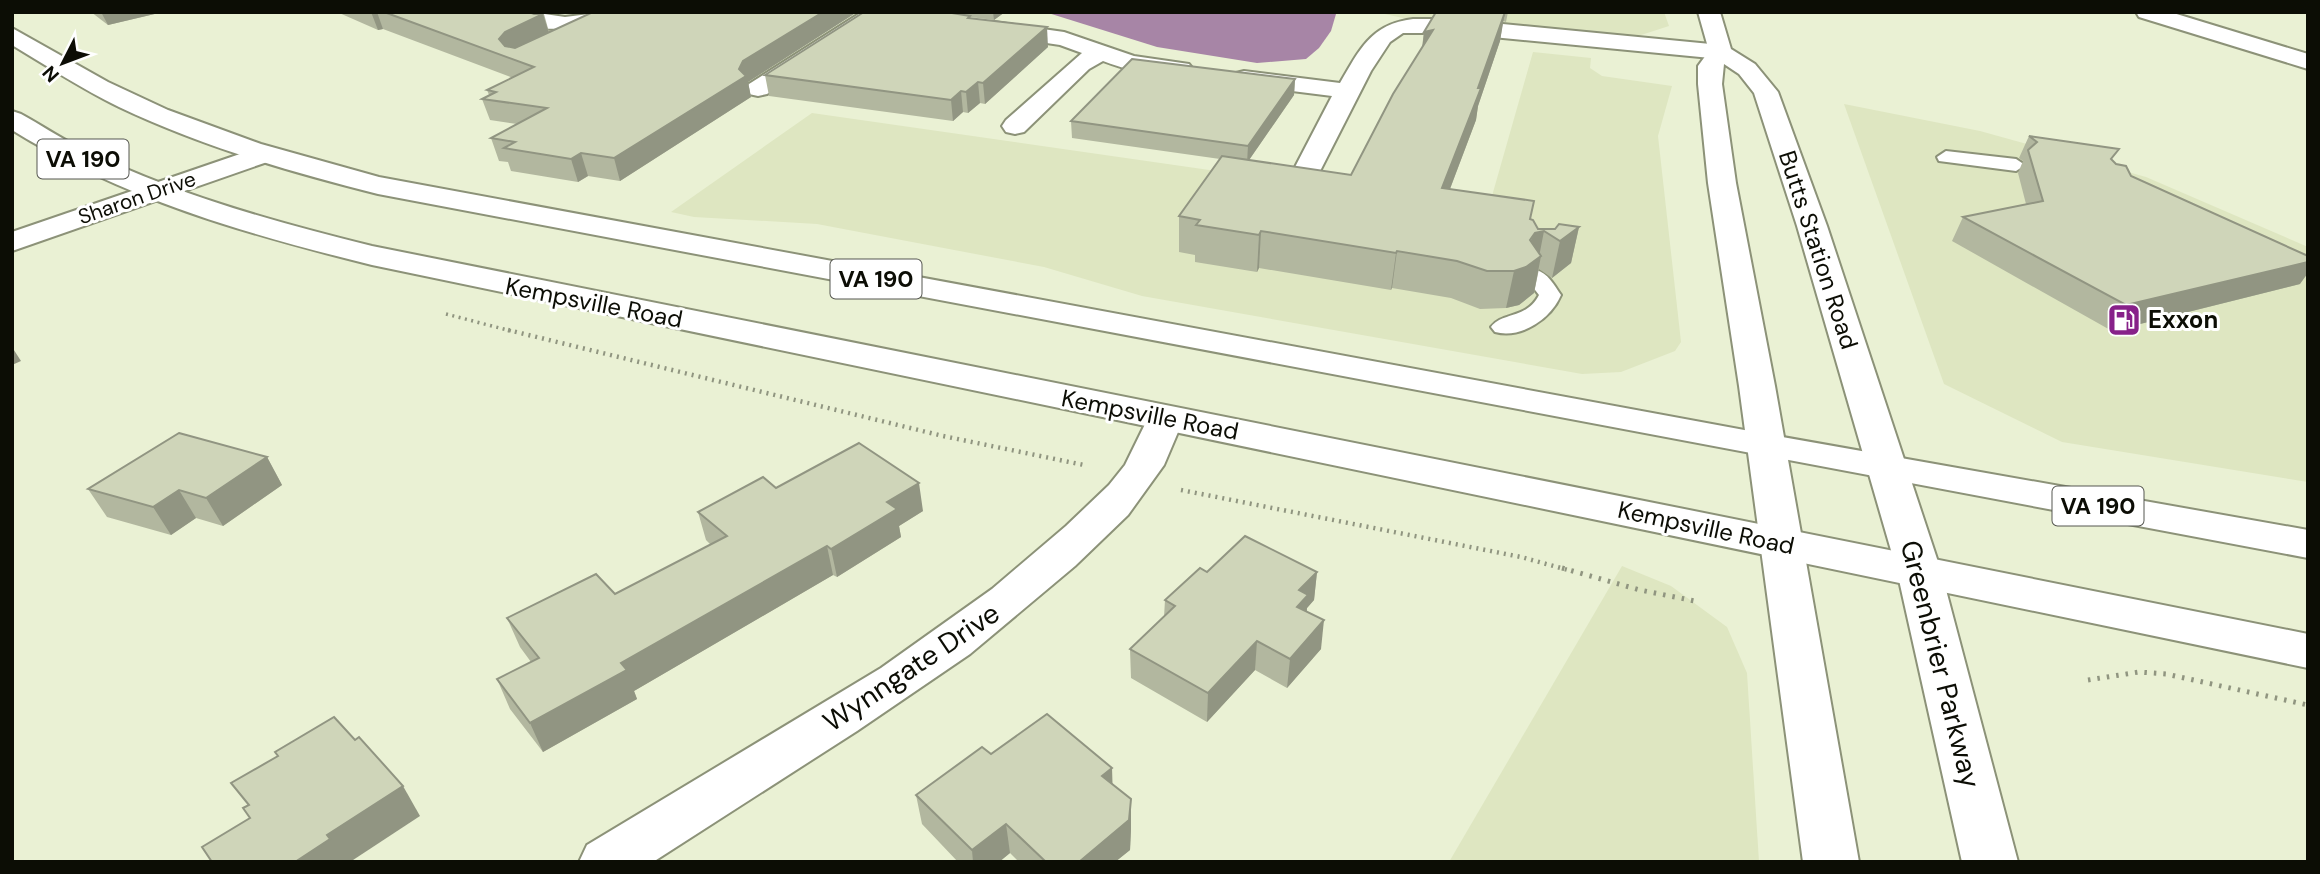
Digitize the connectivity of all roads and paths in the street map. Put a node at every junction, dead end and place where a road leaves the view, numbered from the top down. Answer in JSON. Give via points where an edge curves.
{"nodes":[{"id":1,"x":509,"y":12,"type":"edge"},
{"id":2,"x":1709,"y":12,"type":"edge"},
{"id":3,"x":2147,"y":12,"type":"edge"},
{"id":4,"x":887,"y":14,"type":"edge"},
{"id":5,"x":608,"y":15,"type":"edge"},
{"id":6,"x":968,"y":26,"type":"edge"},
{"id":7,"x":12,"y":35,"type":"edge"},
{"id":8,"x":555,"y":42,"type":"edge"},
{"id":9,"x":1101,"y":51,"type":"junction"},
{"id":10,"x":1721,"y":52,"type":"junction"},
{"id":11,"x":2308,"y":62,"type":"edge"},
{"id":12,"x":1198,"y":72,"type":"edge"},
{"id":13,"x":1225,"y":75,"type":"edge"},
{"id":14,"x":758,"y":89,"type":"dead end"},
{"id":15,"x":1349,"y":91,"type":"junction"},
{"id":16,"x":14,"y":121,"type":"edge"},
{"id":17,"x":1015,"y":126,"type":"dead end"},
{"id":18,"x":262,"y":154,"type":"junction"},
{"id":19,"x":1946,"y":157,"type":"dead end"},
{"id":20,"x":2017,"y":165,"type":"dead end"},
{"id":21,"x":1308,"y":169,"type":"edge"},
{"id":22,"x":157,"y":192,"type":"junction"},
{"id":23,"x":12,"y":242,"type":"edge"},
{"id":24,"x":1536,"y":277,"type":"edge"},
{"id":25,"x":438,"y":312,"type":"dead end"},
{"id":26,"x":1503,"y":327,"type":"dead end"},
{"id":27,"x":1165,"y":418,"type":"junction"},
{"id":28,"x":1766,"y":446,"type":"junction"},
{"id":29,"x":1887,"y":467,"type":"junction"},
{"id":30,"x":1094,"y":468,"type":"dead end"},
{"id":31,"x":1174,"y":488,"type":"dead end"},
{"id":32,"x":1782,"y":544,"type":"junction"},
{"id":33,"x":2308,"y":544,"type":"edge"},
{"id":34,"x":1919,"y":571,"type":"junction"},
{"id":35,"x":1695,"y":601,"type":"dead end"},
{"id":36,"x":2308,"y":651,"type":"edge"},
{"id":37,"x":2088,"y":680,"type":"dead end"},
{"id":38,"x":2308,"y":705,"type":"edge"},
{"id":39,"x":607,"y":862,"type":"edge"},
{"id":40,"x":1831,"y":862,"type":"edge"},
{"id":41,"x":1990,"y":862,"type":"edge"}],
"edges":[{"from":1,"to":5,"type":"main road","via":[[555,25]]},
{"from":2,"to":10,"type":"main road"},
{"from":3,"to":11,"type":"main road"},
{"from":4,"to":14,"type":"main road"},
{"from":5,"to":8,"type":"main road"},
{"from":6,"to":9,"type":"main road","via":[[1064,39]]},
{"from":7,"to":18,"type":"main road","number":"VA 190","via":[[127,101]]},
{"from":9,"to":12,"type":"main road","via":[[1130,63]]},
{"from":9,"to":17,"type":"main road"},
{"from":10,"to":15,"type":"main road","via":[[1419,26],[1391,30],[1383,36]]},
{"from":10,"to":28,"type":"main road","via":[[1710,66],[1710,84]]},
{"from":10,"to":29,"type":"main road","name":"Butts Station Road","via":[[1746,69],[1766,92]]},
{"from":13,"to":15,"type":"main road"},
{"from":15,"to":21,"type":"main road"},
{"from":16,"to":22,"type":"main road","name":"Kempsville Road","number":"VA 190","via":[[67,152]]},
{"from":18,"to":22,"type":"main road","name":"Sharon Drive"},
{"from":18,"to":28,"type":"main road","number":"VA 190","via":[[499,210]]},
{"from":19,"to":20,"type":"lane"},
{"from":22,"to":23,"type":"main road","name":"Sharon Drive"},
{"from":22,"to":27,"type":"main road","name":"Kempsville Road","number":"VA 190","via":[[284,234],[417,266]]},
{"from":24,"to":26,"type":"lane","via":[[1550,295],[1547,305],[1530,318]]},
{"from":25,"to":30,"type":"path","via":[[943,436]]},
{"from":27,"to":32,"type":"main road","name":"Kempsville Road","number":"VA 190"},
{"from":27,"to":39,"type":"main road","name":"Wynngate Drive","via":[[1142,470],[1100,520],[1028,586],[859,705]]},
{"from":28,"to":29,"type":"main road","number":"VA 190"},
{"from":28,"to":32,"type":"main road"},
{"from":29,"to":33,"type":"main road","number":"VA 190"},
{"from":29,"to":34,"type":"main road","name":"Greenbrier Parkway"},
{"from":31,"to":35,"type":"path","via":[[1521,557]]},
{"from":32,"to":34,"type":"main road","name":"Kempsville Road","number":"VA 190"},
{"from":32,"to":40,"type":"main road"},
{"from":34,"to":36,"type":"main road","name":"Kempsville Road","number":"VA 190"},
{"from":34,"to":41,"type":"main road","name":"Greenbrier Parkway"},
{"from":37,"to":38,"type":"path","via":[[2139,672],[2166,674]]}]}
